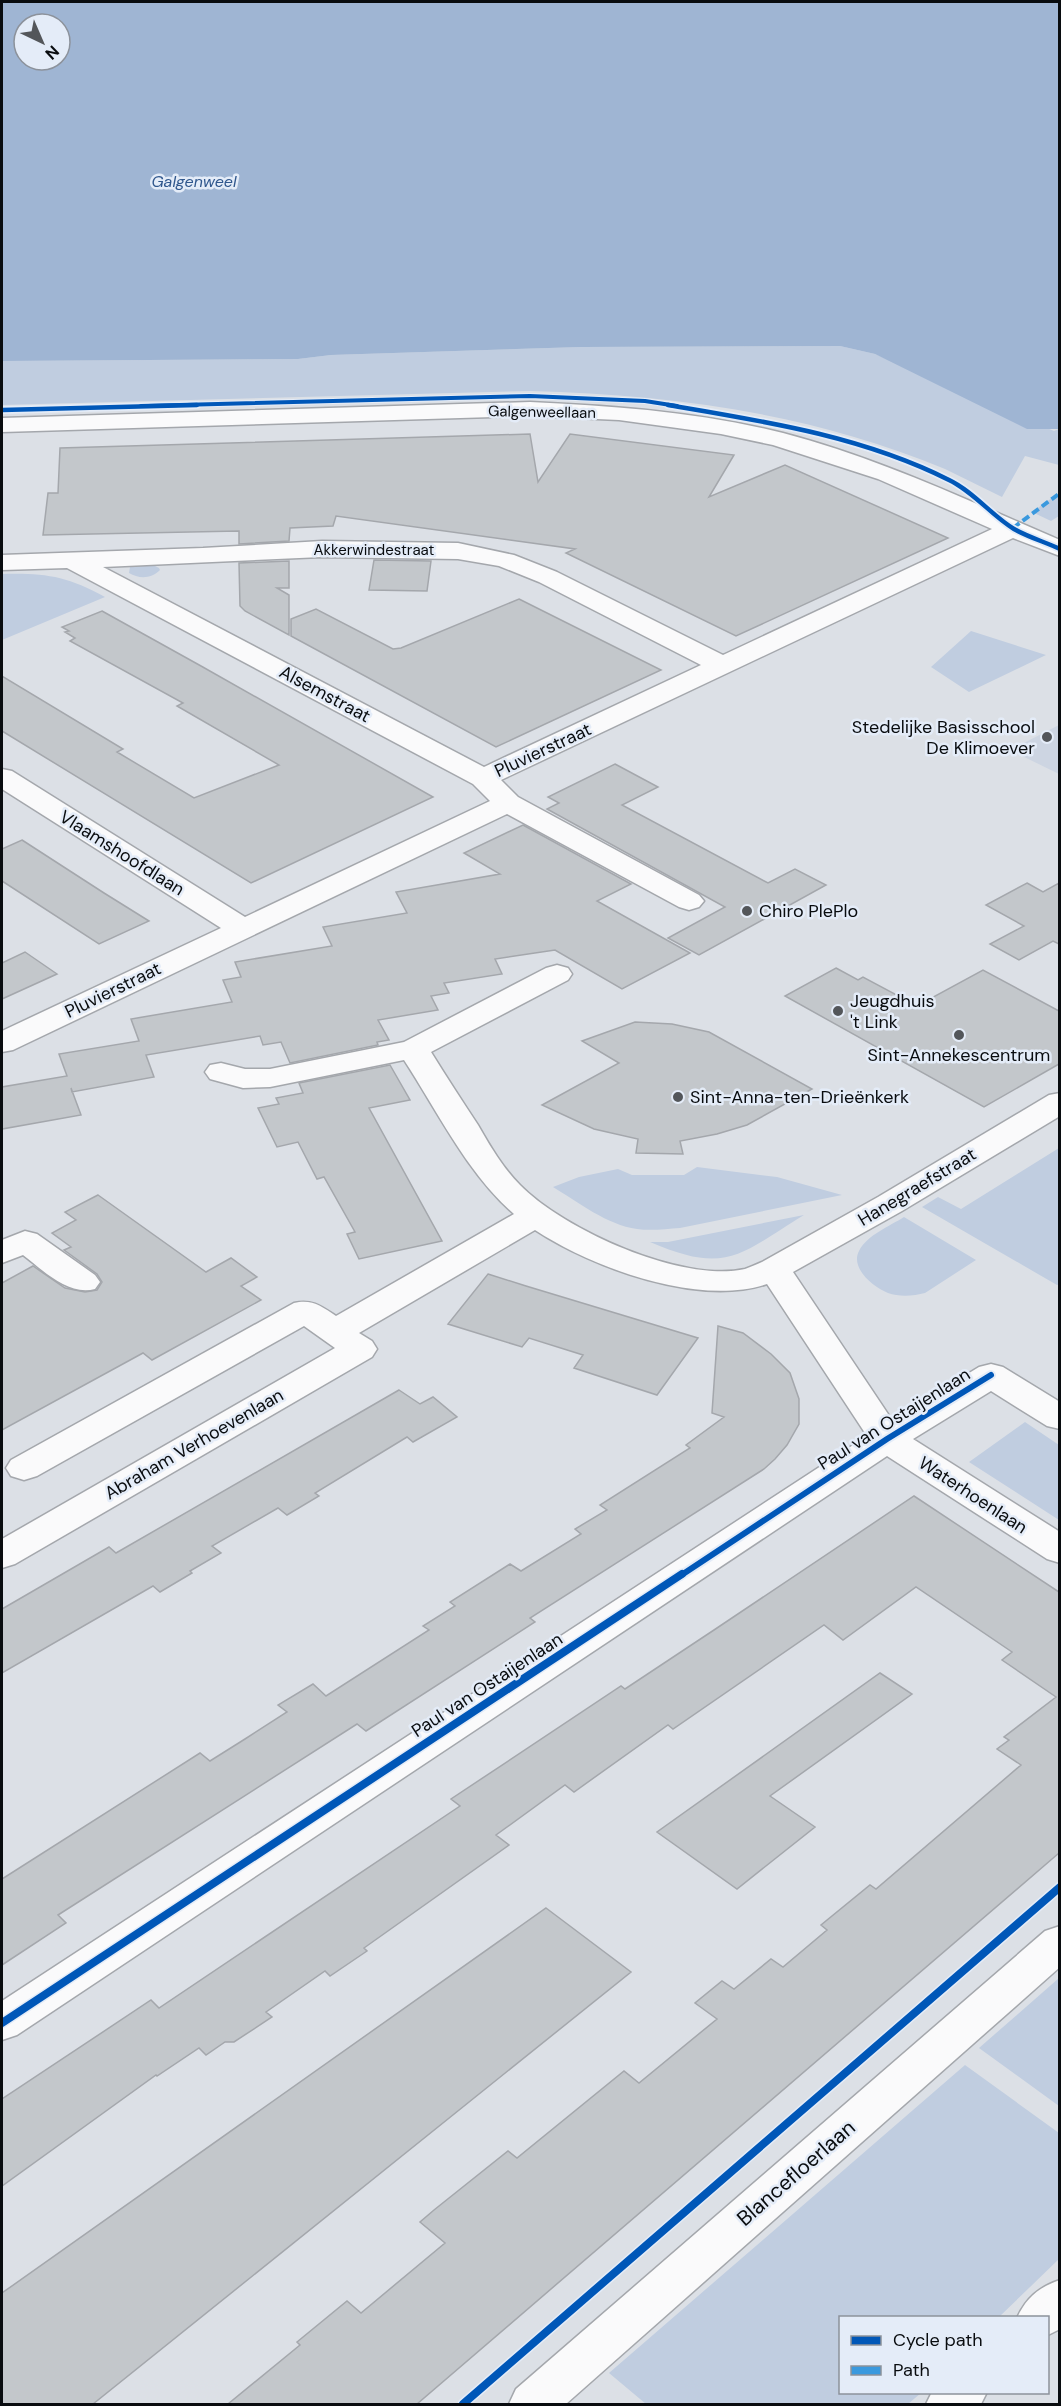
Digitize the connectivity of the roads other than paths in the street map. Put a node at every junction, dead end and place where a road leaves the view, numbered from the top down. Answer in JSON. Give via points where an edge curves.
{"nodes":[{"id":1,"x":2,"y":425,"type":"edge"},
{"id":2,"x":1013,"y":528,"type":"junction"},
{"id":3,"x":1059,"y":549,"type":"edge"},
{"id":4,"x":203,"y":556,"type":"junction"},
{"id":5,"x":73,"y":560,"type":"junction"},
{"id":6,"x":2,"y":562,"type":"edge"},
{"id":7,"x":167,"y":610,"type":"junction"},
{"id":8,"x":722,"y":665,"type":"junction"},
{"id":9,"x":483,"y":778,"type":"junction"},
{"id":10,"x":9,"y":790,"type":"edge"},
{"id":11,"x":508,"y":802,"type":"junction"},
{"id":12,"x":689,"y":901,"type":"dead end"},
{"id":13,"x":242,"y":928,"type":"junction"},
{"id":14,"x":557,"y":974,"type":"dead end"},
{"id":15,"x":2,"y":1043,"type":"edge"},
{"id":16,"x":413,"y":1049,"type":"junction"},
{"id":17,"x":221,"y":1072,"type":"dead end"},
{"id":18,"x":1059,"y":1102,"type":"edge"},
{"id":19,"x":535,"y":1216,"type":"junction"},
{"id":20,"x":2,"y":1253,"type":"edge"},
{"id":21,"x":774,"y":1269,"type":"junction"},
{"id":22,"x":83,"y":1282,"type":"dead end"},
{"id":23,"x":335,"y":1332,"type":"junction"},
{"id":24,"x":1059,"y":1418,"type":"edge"},
{"id":25,"x":886,"y":1439,"type":"junction"},
{"id":26,"x":24,"y":1468,"type":"dead end"},
{"id":27,"x":1059,"y":1550,"type":"edge"},
{"id":28,"x":2,"y":1555,"type":"edge"},
{"id":29,"x":1059,"y":1942,"type":"edge"},
{"id":30,"x":2,"y":2023,"type":"edge"},
{"id":31,"x":1059,"y":2299,"type":"edge"},
{"id":32,"x":1042,"y":2316,"type":"edge"},
{"id":33,"x":533,"y":2404,"type":"edge"}],
"edges":[{"from":1,"to":2,"type":"street","name":"Galgenweellaan","via":[[530,409],[619,413],[778,439],[887,474]]},
{"from":2,"to":3,"type":"street","name":"Galgenweellaan"},
{"from":2,"to":8,"type":"street","name":"Pluvierstraat"},
{"from":4,"to":5,"type":"street","name":"Akkerwindestraat"},
{"from":4,"to":7,"type":"street","via":[[178,569],[159,589]]},
{"from":4,"to":8,"type":"street","name":"Akkerwindestraat","via":[[321,549],[414,549],[458,551],[505,560],[548,577]]},
{"from":5,"to":6,"type":"street","name":"Akkerwindestraat"},
{"from":5,"to":7,"type":"street","name":"Alsemstraat"},
{"from":7,"to":9,"type":"street","name":"Alsemstraat"},
{"from":8,"to":9,"type":"street","name":"Pluvierstraat"},
{"from":9,"to":11,"type":"street","name":"Pluvierstraat"},
{"from":10,"to":13,"type":"street","name":"Vlaamshoofdlaan"},
{"from":11,"to":12,"type":"street"},
{"from":11,"to":13,"type":"street","name":"Pluvierstraat"},
{"from":13,"to":15,"type":"street","name":"Pluvierstraat"},
{"from":14,"to":16,"type":"street"},
{"from":16,"to":17,"type":"street","via":[[270,1078],[243,1079]]},
{"from":16,"to":19,"type":"street","name":"Hanegraefstraat","via":[[488,1166],[509,1193]]},
{"from":18,"to":21,"type":"street","name":"Hanegraefstraat"},
{"from":19,"to":21,"type":"street","name":"Hanegraefstraat","via":[[624,1261],[663,1272],[705,1280],[749,1279]]},
{"from":19,"to":23,"type":"street"},
{"from":20,"to":22,"type":"street","via":[[25,1241]]},
{"from":21,"to":25,"type":"street"},
{"from":23,"to":26,"type":"street","name":"Abraham Verhoevenlaan","via":[[306,1311]]},
{"from":23,"to":28,"type":"street","name":"Abraham Verhoevenlaan","via":[[360,1349]]},
{"from":24,"to":25,"type":"street","name":"Paul van Ostaijenlaan","via":[[991,1375]]},
{"from":25,"to":27,"type":"street","name":"Waterhoenlaan"},
{"from":25,"to":30,"type":"street","name":"Paul van Ostaijenlaan"},
{"from":29,"to":33,"type":"street","name":"Blancefloerlaan"},
{"from":31,"to":32,"type":"street"}]}
